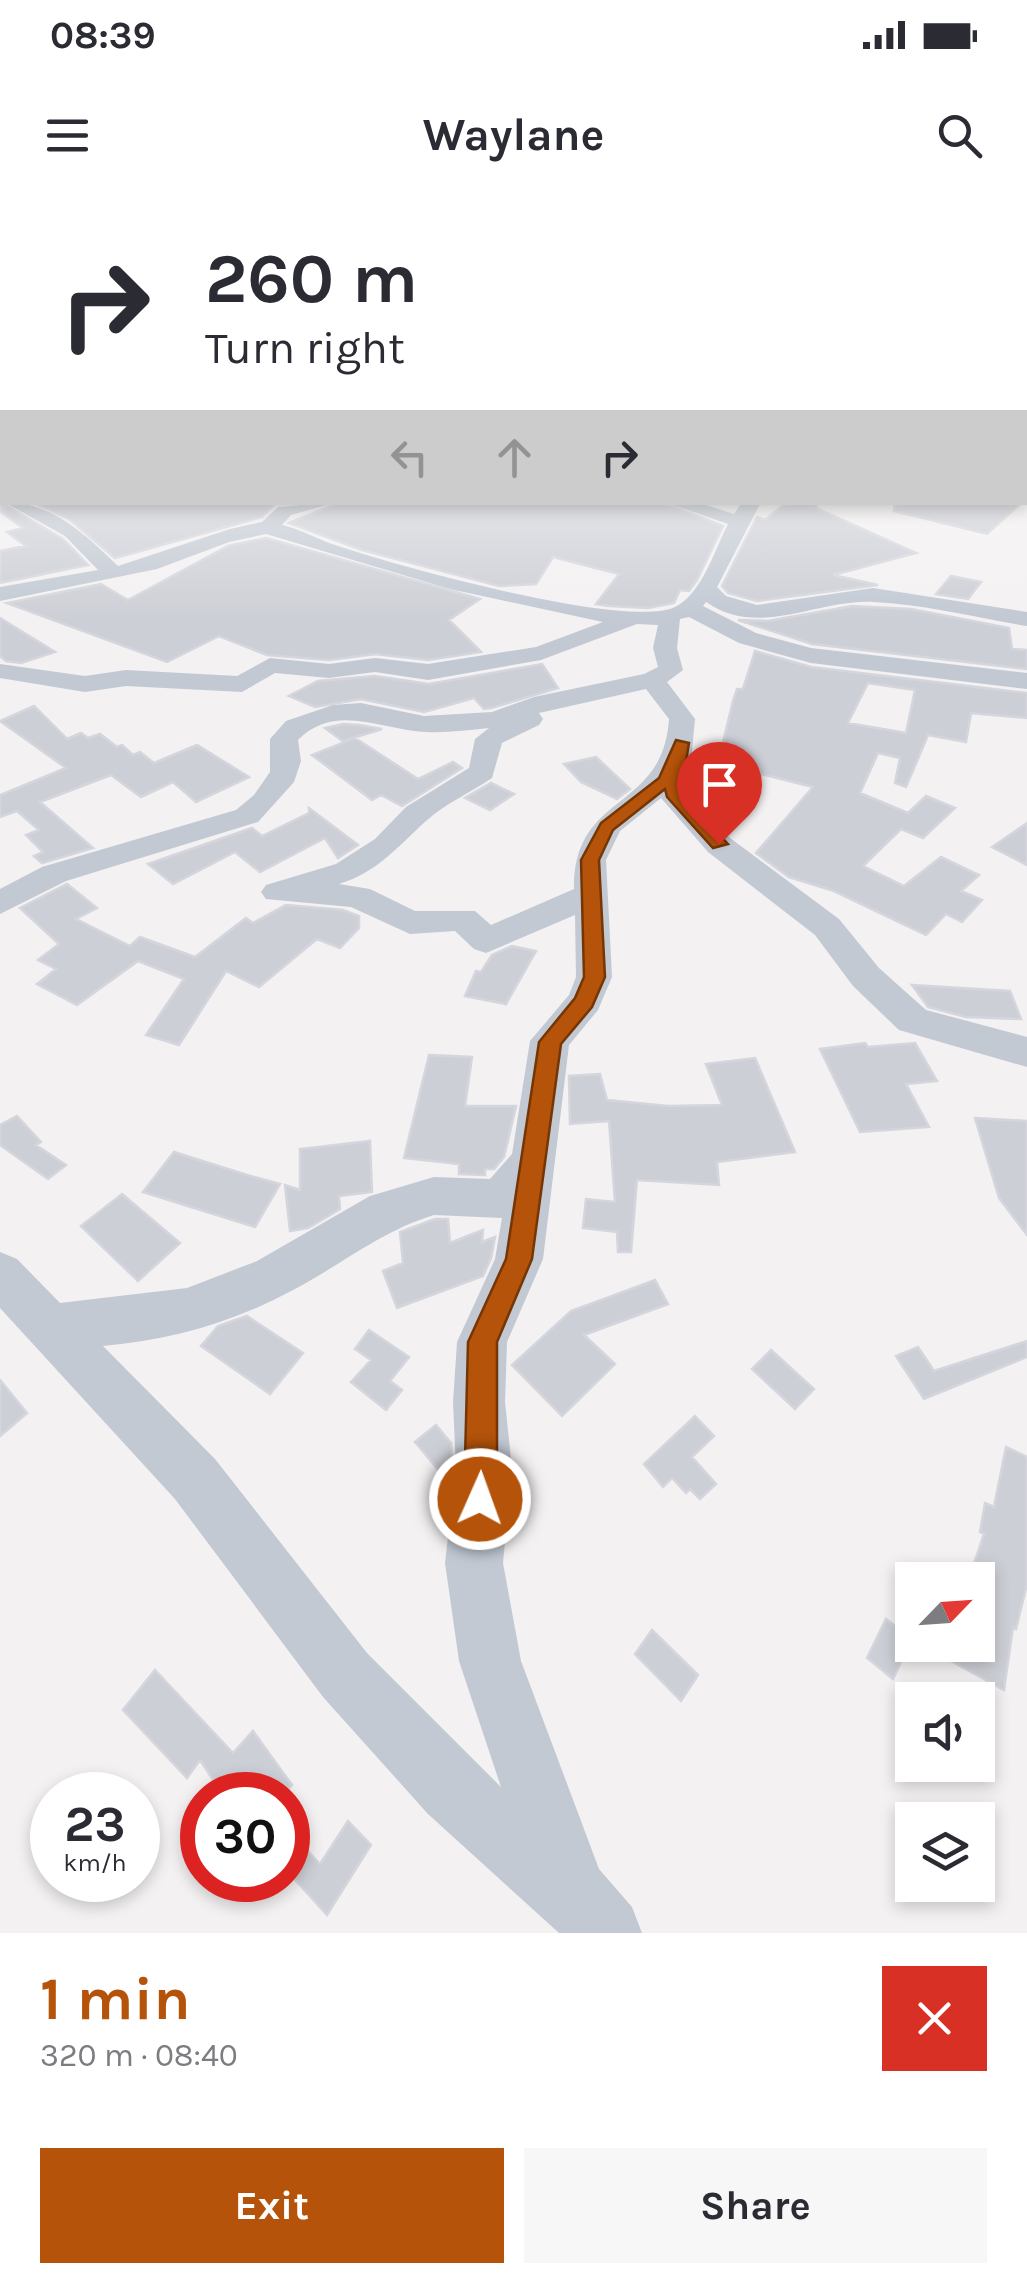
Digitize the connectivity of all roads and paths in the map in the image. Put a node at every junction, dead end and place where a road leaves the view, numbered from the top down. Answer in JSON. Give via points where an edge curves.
{"nodes":[{"id":1,"x":19,"y":505,"type":"edge"},
{"id":2,"x":314,"y":505,"type":"edge"},
{"id":3,"x":696,"y":505,"type":"edge"},
{"id":4,"x":747,"y":512,"type":"edge"},
{"id":5,"x":268,"y":527,"type":"junction"},
{"id":6,"x":112,"y":572,"type":"junction"},
{"id":7,"x":707,"y":580,"type":"junction"},
{"id":8,"x":0,"y":594,"type":"edge"},
{"id":9,"x":680,"y":614,"type":"junction"},
{"id":10,"x":1027,"y":619,"type":"edge"},
{"id":11,"x":630,"y":620,"type":"junction"},
{"id":12,"x":0,"y":672,"type":"edge"},
{"id":13,"x":652,"y":680,"type":"junction"},
{"id":14,"x":1027,"y":681,"type":"edge"},
{"id":15,"x":543,"y":703,"type":"junction"},
{"id":16,"x":682,"y":743,"type":"junction"},
{"id":17,"x":592,"y":894,"type":"junction"},
{"id":18,"x":0,"y":903,"type":"edge"},
{"id":19,"x":1027,"y":1052,"type":"edge"},
{"id":20,"x":534,"y":1159,"type":"junction"},
{"id":21,"x":0,"y":1274,"type":"edge"},
{"id":22,"x":52,"y":1327,"type":"junction"},
{"id":23,"x":595,"y":1921,"type":"edge"}],
"edges":[{"from":1,"to":6,"type":"street","via":[[72,532]]},
{"from":2,"to":5,"type":"street","via":[[285,511]]},
{"from":3,"to":4,"type":"street"},
{"from":4,"to":7,"type":"street"},
{"from":5,"to":6,"type":"street"},
{"from":5,"to":11,"type":"street","via":[[393,568]]},
{"from":6,"to":8,"type":"street"},
{"from":7,"to":9,"type":"street"},
{"from":7,"to":10,"type":"street","via":[[716,600],[747,613],[873,595]]},
{"from":9,"to":11,"type":"street"},
{"from":9,"to":13,"type":"street","via":[[665,648],[670,670]]},
{"from":9,"to":14,"type":"street","via":[[774,646]]},
{"from":11,"to":12,"type":"street","via":[[541,653],[428,672],[270,664],[242,684],[126,678],[85,684]]},
{"from":13,"to":15,"type":"street"},
{"from":13,"to":16,"type":"street","via":[[682,718]]},
{"from":15,"to":17,"type":"street","via":[[538,716],[489,739],[482,772],[418,813],[386,846],[348,871],[278,892],[358,897],[410,923],[463,918],[486,941]]},
{"from":15,"to":18,"type":"street","via":[[495,720],[424,724],[362,711],[333,713],[284,739],[286,765],[270,796],[248,816],[54,874]]},
{"from":16,"to":17,"type":"street","via":[[666,780],[597,840],[590,860]]},
{"from":16,"to":19,"type":"street","via":[[673,794],[719,844],[827,928],[913,1020]]},
{"from":17,"to":20,"type":"street","via":[[594,977],[585,1001],[550,1042]]},
{"from":20,"to":22,"type":"street","via":[[501,1199],[434,1196],[386,1210],[274,1276],[189,1311]]},
{"from":20,"to":23,"type":"street","via":[[519,1259],[482,1342],[484,1468],[474,1563],[490,1661]]},
{"from":21,"to":22,"type":"street"},
{"from":22,"to":23,"type":"street","via":[[195,1479],[345,1675],[452,1790]]}]}
